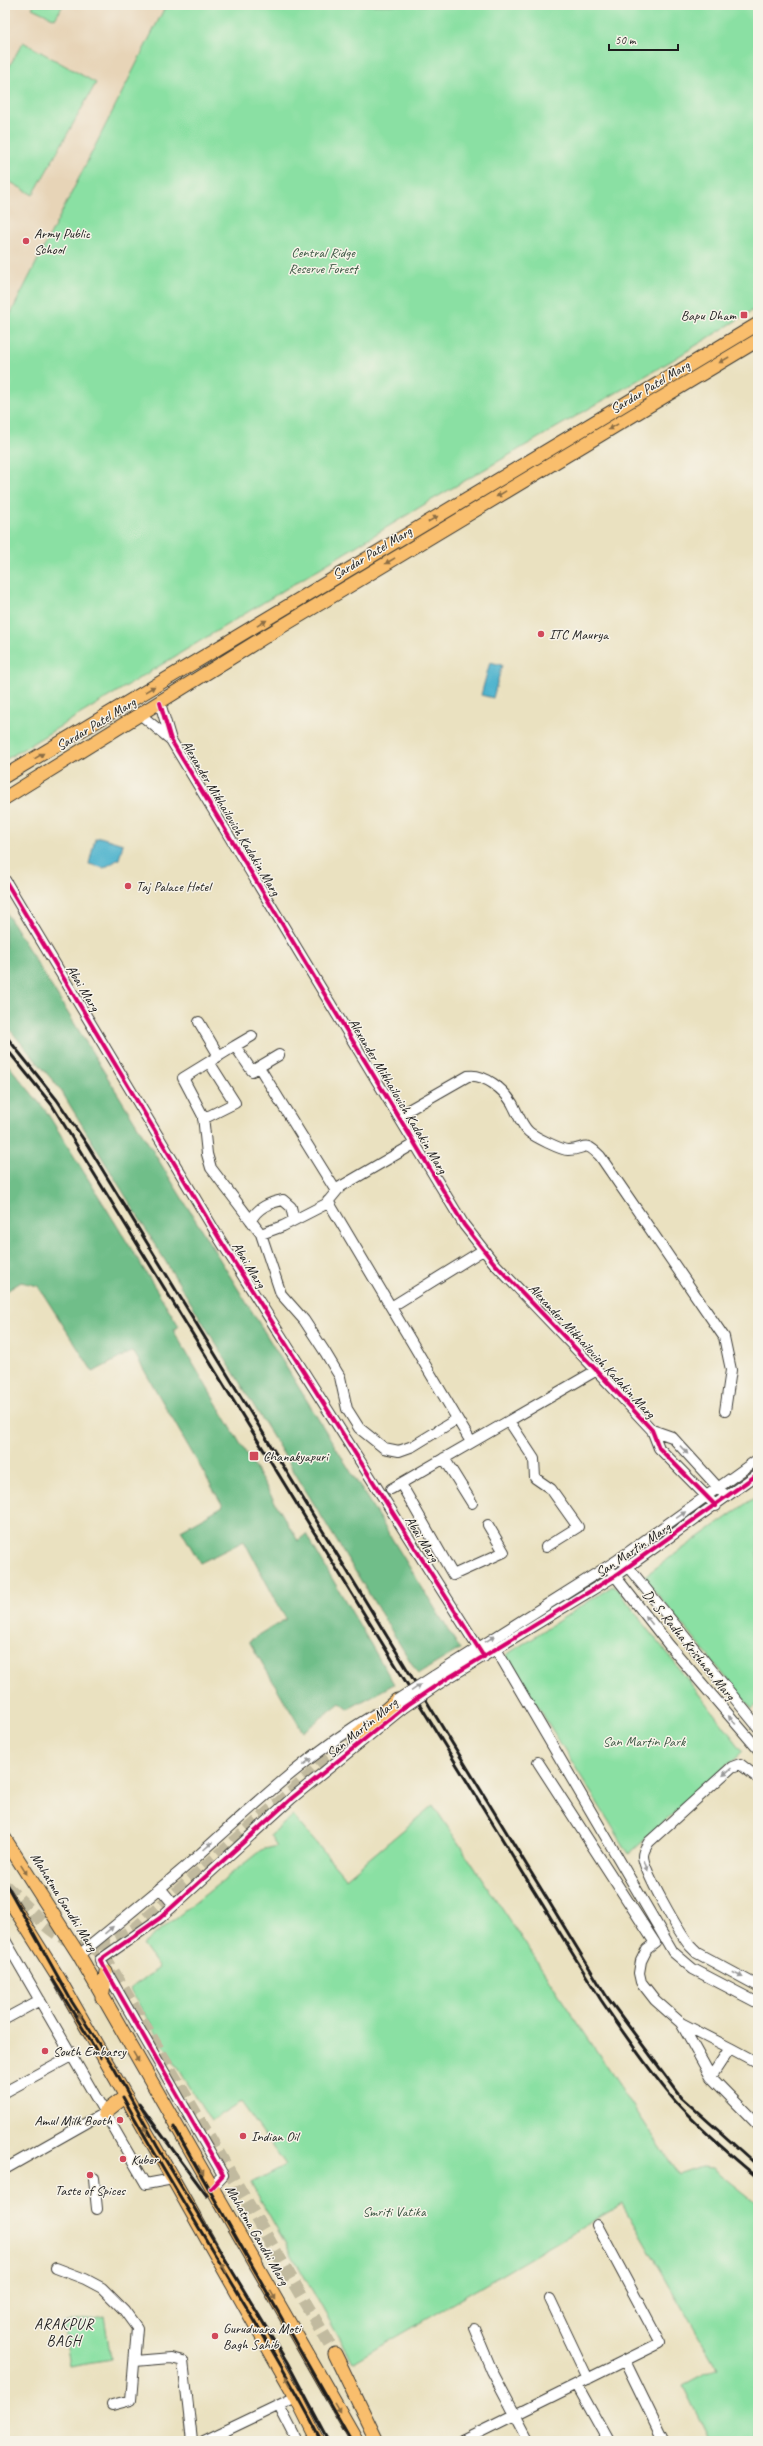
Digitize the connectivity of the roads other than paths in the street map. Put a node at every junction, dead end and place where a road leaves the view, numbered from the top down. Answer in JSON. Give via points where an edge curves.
{"nodes":[{"id":1,"x":758,"y":324,"type":"edge"},
{"id":2,"x":758,"y":340,"type":"edge"},
{"id":3,"x":160,"y":703,"type":"junction"},
{"id":4,"x":141,"y":715,"type":"junction"},
{"id":5,"x":171,"y":740,"type":"junction"},
{"id":6,"x":5,"y":776,"type":"edge"},
{"id":7,"x":5,"y":798,"type":"edge"},
{"id":8,"x":5,"y":880,"type":"edge"},
{"id":9,"x":199,"y":1022,"type":"dead end"},
{"id":10,"x":252,"y":1036,"type":"dead end"},
{"id":11,"x":235,"y":1046,"type":"junction"},
{"id":12,"x":279,"y":1055,"type":"dead end"},
{"id":13,"x":219,"y":1056,"type":"junction"},
{"id":14,"x":209,"y":1062,"type":"junction"},
{"id":15,"x":258,"y":1067,"type":"junction"},
{"id":16,"x":398,"y":1116,"type":"junction"},
{"id":17,"x":204,"y":1119,"type":"junction"},
{"id":18,"x":414,"y":1144,"type":"junction"},
{"id":19,"x":336,"y":1191,"type":"junction"},
{"id":20,"x":328,"y":1201,"type":"junction"},
{"id":21,"x":294,"y":1220,"type":"junction"},
{"id":22,"x":251,"y":1221,"type":"junction"},
{"id":23,"x":261,"y":1234,"type":"junction"},
{"id":24,"x":483,"y":1250,"type":"junction"},
{"id":25,"x":391,"y":1307,"type":"junction"},
{"id":26,"x":597,"y":1370,"type":"junction"},
{"id":27,"x":725,"y":1411,"type":"dead end"},
{"id":28,"x":457,"y":1420,"type":"junction"},
{"id":29,"x":509,"y":1421,"type":"junction"},
{"id":30,"x":652,"y":1430,"type":"junction"},
{"id":31,"x":471,"y":1442,"type":"junction"},
{"id":32,"x":444,"y":1458,"type":"junction"},
{"id":33,"x":758,"y":1459,"type":"edge"},
{"id":34,"x":758,"y":1474,"type":"edge"},
{"id":35,"x":401,"y":1484,"type":"junction"},
{"id":36,"x":719,"y":1488,"type":"junction"},
{"id":37,"x":391,"y":1489,"type":"dead end"},
{"id":38,"x":707,"y":1496,"type":"junction"},
{"id":39,"x":727,"y":1498,"type":"junction"},
{"id":40,"x":472,"y":1503,"type":"dead end"},
{"id":41,"x":716,"y":1506,"type":"junction"},
{"id":42,"x":488,"y":1525,"type":"dead end"},
{"id":43,"x":546,"y":1547,"type":"dead end"},
{"id":44,"x":621,"y":1557,"type":"junction"},
{"id":45,"x":608,"y":1566,"type":"junction"},
{"id":46,"x":629,"y":1567,"type":"junction"},
{"id":47,"x":615,"y":1576,"type":"junction"},
{"id":48,"x":478,"y":1647,"type":"junction"},
{"id":49,"x":496,"y":1649,"type":"junction"},
{"id":50,"x":484,"y":1656,"type":"junction"},
{"id":51,"x":437,"y":1680,"type":"junction"},
{"id":52,"x":400,"y":1704,"type":"junction"},
{"id":53,"x":758,"y":1727,"type":"edge"},
{"id":54,"x":359,"y":1736,"type":"tunnel mouth"},
{"id":55,"x":757,"y":1746,"type":"edge"},
{"id":56,"x":538,"y":1762,"type":"dead end"},
{"id":57,"x":758,"y":1778,"type":"edge"},
{"id":58,"x":5,"y":1839,"type":"edge"},
{"id":59,"x":160,"y":1888,"type":"junction"},
{"id":60,"x":5,"y":1893,"type":"edge"},
{"id":61,"x":174,"y":1905,"type":"junction"},
{"id":62,"x":665,"y":1938,"type":"junction"},
{"id":63,"x":655,"y":1943,"type":"junction"},
{"id":64,"x":6,"y":1945,"type":"edge"},
{"id":65,"x":79,"y":1955,"type":"junction"},
{"id":66,"x":103,"y":1966,"type":"junction"},
{"id":67,"x":758,"y":1986,"type":"edge"},
{"id":68,"x":102,"y":1998,"type":"junction"},
{"id":69,"x":40,"y":2000,"type":"junction"},
{"id":70,"x":758,"y":2003,"type":"edge"},
{"id":71,"x":5,"y":2019,"type":"edge"},
{"id":72,"x":681,"y":2023,"type":"junction"},
{"id":73,"x":730,"y":2048,"type":"junction"},
{"id":74,"x":72,"y":2056,"type":"junction"},
{"id":75,"x":758,"y":2063,"type":"edge"},
{"id":76,"x":711,"y":2077,"type":"junction"},
{"id":77,"x":5,"y":2092,"type":"edge"},
{"id":78,"x":126,"y":2096,"type":"junction"},
{"id":79,"x":104,"y":2113,"type":"junction"},
{"id":80,"x":758,"y":2125,"type":"edge"},
{"id":81,"x":5,"y":2169,"type":"edge"},
{"id":82,"x":94,"y":2178,"type":"dead end"},
{"id":83,"x":173,"y":2179,"type":"junction"},
{"id":84,"x":211,"y":2188,"type":"junction"},
{"id":85,"x":97,"y":2210,"type":"dead end"},
{"id":86,"x":596,"y":2225,"type":"dead end"},
{"id":87,"x":56,"y":2268,"type":"dead end"},
{"id":88,"x":550,"y":2299,"type":"dead end"},
{"id":89,"x":474,"y":2328,"type":"dead end"},
{"id":90,"x":336,"y":2354,"type":"tunnel mouth"},
{"id":91,"x":135,"y":2361,"type":"junction"},
{"id":92,"x":625,"y":2361,"type":"junction"},
{"id":93,"x":588,"y":2379,"type":"junction"},
{"id":94,"x":577,"y":2385,"type":"junction"},
{"id":95,"x":296,"y":2397,"type":"junction"},
{"id":96,"x":112,"y":2405,"type":"dead end"},
{"id":97,"x":280,"y":2406,"type":"junction"},
{"id":98,"x":514,"y":2415,"type":"junction"},
{"id":99,"x":192,"y":2441,"type":"edge"},
{"id":100,"x":204,"y":2441,"type":"edge"},
{"id":101,"x":297,"y":2441,"type":"edge"},
{"id":102,"x":318,"y":2441,"type":"edge"},
{"id":103,"x":357,"y":2441,"type":"edge"},
{"id":104,"x":377,"y":2441,"type":"edge"},
{"id":105,"x":462,"y":2441,"type":"edge"},
{"id":106,"x":529,"y":2441,"type":"edge"},
{"id":107,"x":608,"y":2441,"type":"edge"},
{"id":108,"x":664,"y":2441,"type":"edge"}],
"edges":[{"from":6,"to":1,"type":"main road","name":"Sardar Patel Marg","one_way":true},
{"from":2,"to":3,"type":"main road","name":"Sardar Patel Marg","one_way":true,"via":[[266,636]]},
{"from":3,"to":4,"type":"main road","name":"Sardar Patel Marg"},
{"from":3,"to":5,"type":"street"},
{"from":4,"to":5,"type":"street"},
{"from":4,"to":7,"type":"main road","name":"Sardar Patel Marg"},
{"from":5,"to":16,"type":"street","name":"Alexander Mikhailovich Kadakin Marg"},
{"from":8,"to":48,"type":"street","name":"Abai Marg","via":[[224,1245]]},
{"from":9,"to":13,"type":"street"},
{"from":10,"to":11,"type":"street"},
{"from":11,"to":13,"type":"street"},
{"from":11,"to":15,"type":"street","via":[[252,1071]]},
{"from":12,"to":15,"type":"street"},
{"from":13,"to":14,"type":"street"},
{"from":14,"to":17,"type":"street","via":[[183,1078]]},
{"from":14,"to":17,"type":"street","via":[[235,1103]]},
{"from":15,"to":19,"type":"street"},
{"from":16,"to":18,"type":"street","name":"Alexander Mikhailovich Kadakin Marg"},
{"from":16,"to":27,"type":"street","via":[[475,1074],[484,1077],[511,1102],[528,1132],[562,1149],[569,1150],[583,1145],[592,1148],[724,1337],[731,1370]]},
{"from":17,"to":22,"type":"street","via":[[211,1168]]},
{"from":18,"to":19,"type":"street"},
{"from":18,"to":24,"type":"street","name":"Alexander Mikhailovich Kadakin Marg"},
{"from":19,"to":20,"type":"street"},
{"from":20,"to":21,"type":"street"},
{"from":20,"to":25,"type":"street"},
{"from":21,"to":22,"type":"street","via":[[291,1207],[283,1200],[259,1209]]},
{"from":21,"to":23,"type":"street"},
{"from":22,"to":23,"type":"street"},
{"from":23,"to":28,"type":"street","via":[[281,1294],[304,1320],[336,1371],[345,1395],[347,1410],[359,1428],[384,1448],[399,1451],[413,1446]]},
{"from":24,"to":25,"type":"street"},
{"from":24,"to":26,"type":"street","name":"Alexander Mikhailovich Kadakin Marg"},
{"from":25,"to":28,"type":"street"},
{"from":26,"to":29,"type":"street"},
{"from":26,"to":30,"type":"street","name":"Alexander Mikhailovich Kadakin Marg"},
{"from":28,"to":31,"type":"street"},
{"from":29,"to":31,"type":"street"},
{"from":29,"to":43,"type":"street","via":[[534,1459],[535,1478],[551,1490],[578,1527]]},
{"from":30,"to":36,"type":"street","one_way":true,"via":[[672,1437]]},
{"from":30,"to":38,"type":"street","via":[[659,1448]]},
{"from":31,"to":32,"type":"street"},
{"from":32,"to":35,"type":"street"},
{"from":32,"to":40,"type":"street"},
{"from":33,"to":36,"type":"street","name":"San Martin Marg"},
{"from":34,"to":39,"type":"street","name":"San Martin Marg"},
{"from":35,"to":37,"type":"street"},
{"from":35,"to":42,"type":"street","via":[[453,1574],[456,1575],[504,1552]]},
{"from":36,"to":38,"type":"street","name":"San Martin Marg"},
{"from":36,"to":39,"type":"street"},
{"from":38,"to":41,"type":"street"},
{"from":44,"to":38,"type":"street","name":"San Martin Marg","one_way":true},
{"from":39,"to":41,"type":"street","name":"San Martin Marg"},
{"from":41,"to":46,"type":"street","name":"San Martin Marg"},
{"from":44,"to":45,"type":"street","name":"San Martin Marg"},
{"from":44,"to":46,"type":"street","name":"Dr S. Radha Krishnan Marg"},
{"from":45,"to":47,"type":"street","name":"Dr S. Radha Krishnan Marg"},
{"from":48,"to":45,"type":"street","name":"San Martin Marg","one_way":true},
{"from":46,"to":47,"type":"street","name":"San Martin Marg"},
{"from":46,"to":53,"type":"street","name":"Dr S. Radha Krishnan Marg"},
{"from":47,"to":49,"type":"street","name":"San Martin Marg"},
{"from":55,"to":47,"type":"street","name":"Dr S. Radha Krishnan Marg","one_way":true,"via":[[669,1646]]},
{"from":48,"to":50,"type":"street","name":"Abai Marg"},
{"from":48,"to":51,"type":"street","name":"San Martin Marg"},
{"from":49,"to":50,"type":"street","name":"San Martin Marg"},
{"from":49,"to":62,"type":"street"},
{"from":50,"to":51,"type":"street","name":"San Martin Marg"},
{"from":51,"to":52,"type":"street","name":"San Martin Marg","bridge":true},
{"from":52,"to":54,"type":"main road"},
{"from":59,"to":52,"type":"street","name":"San Martin Marg","one_way":true,"via":[[276,1786],[347,1731]]},
{"from":52,"to":61,"type":"street","name":"San Martin Marg"},
{"from":56,"to":63,"type":"street"},
{"from":57,"to":67,"type":"street","one_way":true,"via":[[740,1764],[732,1767],[649,1842],[644,1849],[643,1857],[649,1875],[690,1946],[697,1953]]},
{"from":58,"to":65,"type":"main road","name":"Mahatma Gandhi Marg","one_way":true},
{"from":59,"to":61,"type":"street"},
{"from":65,"to":59,"type":"street","name":"San Martin Marg","one_way":true},
{"from":78,"to":60,"type":"main road","one_way":true,"via":[[59,1979]]},
{"from":61,"to":66,"type":"street","name":"San Martin Marg"},
{"from":62,"to":63,"type":"street"},
{"from":62,"to":70,"type":"street","via":[[673,1952],[693,1969]]},
{"from":63,"to":72,"type":"street","via":[[647,1949],[641,1961],[641,1982],[655,2000]]},
{"from":64,"to":69,"type":"street"},
{"from":65,"to":68,"type":"main road","name":"Mahatma Gandhi Marg"},
{"from":66,"to":68,"type":"main road"},
{"from":66,"to":84,"type":"street","via":[[223,2175]]},
{"from":68,"to":84,"type":"main road","name":"Mahatma Gandhi Marg","one_way":true},
{"from":69,"to":71,"type":"street"},
{"from":69,"to":74,"type":"street"},
{"from":72,"to":73,"type":"street"},
{"from":72,"to":76,"type":"street"},
{"from":73,"to":75,"type":"street"},
{"from":73,"to":76,"type":"street"},
{"from":74,"to":77,"type":"street"},
{"from":74,"to":79,"type":"street"},
{"from":76,"to":80,"type":"street"},
{"from":78,"to":79,"type":"main road"},
{"from":83,"to":78,"type":"main road","one_way":true},
{"from":79,"to":81,"type":"street"},
{"from":79,"to":83,"type":"street","via":[[146,2184]]},
{"from":82,"to":85,"type":"street"},
{"from":95,"to":83,"type":"main road","one_way":true},
{"from":84,"to":103,"type":"main road","name":"Mahatma Gandhi Marg","one_way":true},
{"from":86,"to":92,"type":"street","via":[[660,2343]]},
{"from":87,"to":91,"type":"street","via":[[102,2288],[124,2310],[136,2328]]},
{"from":88,"to":93,"type":"street"},
{"from":89,"to":98,"type":"street"},
{"from":90,"to":104,"type":"main road"},
{"from":91,"to":96,"type":"street","via":[[131,2400]]},
{"from":91,"to":99,"type":"street","via":[[171,2358],[183,2361]]},
{"from":92,"to":93,"type":"street"},
{"from":92,"to":108,"type":"street"},
{"from":93,"to":94,"type":"street"},
{"from":94,"to":98,"type":"street"},
{"from":94,"to":107,"type":"street"},
{"from":95,"to":97,"type":"street"},
{"from":95,"to":102,"type":"main road"},
{"from":97,"to":100,"type":"street"},
{"from":97,"to":101,"type":"street"},
{"from":98,"to":105,"type":"street"},
{"from":98,"to":106,"type":"street"}]}
